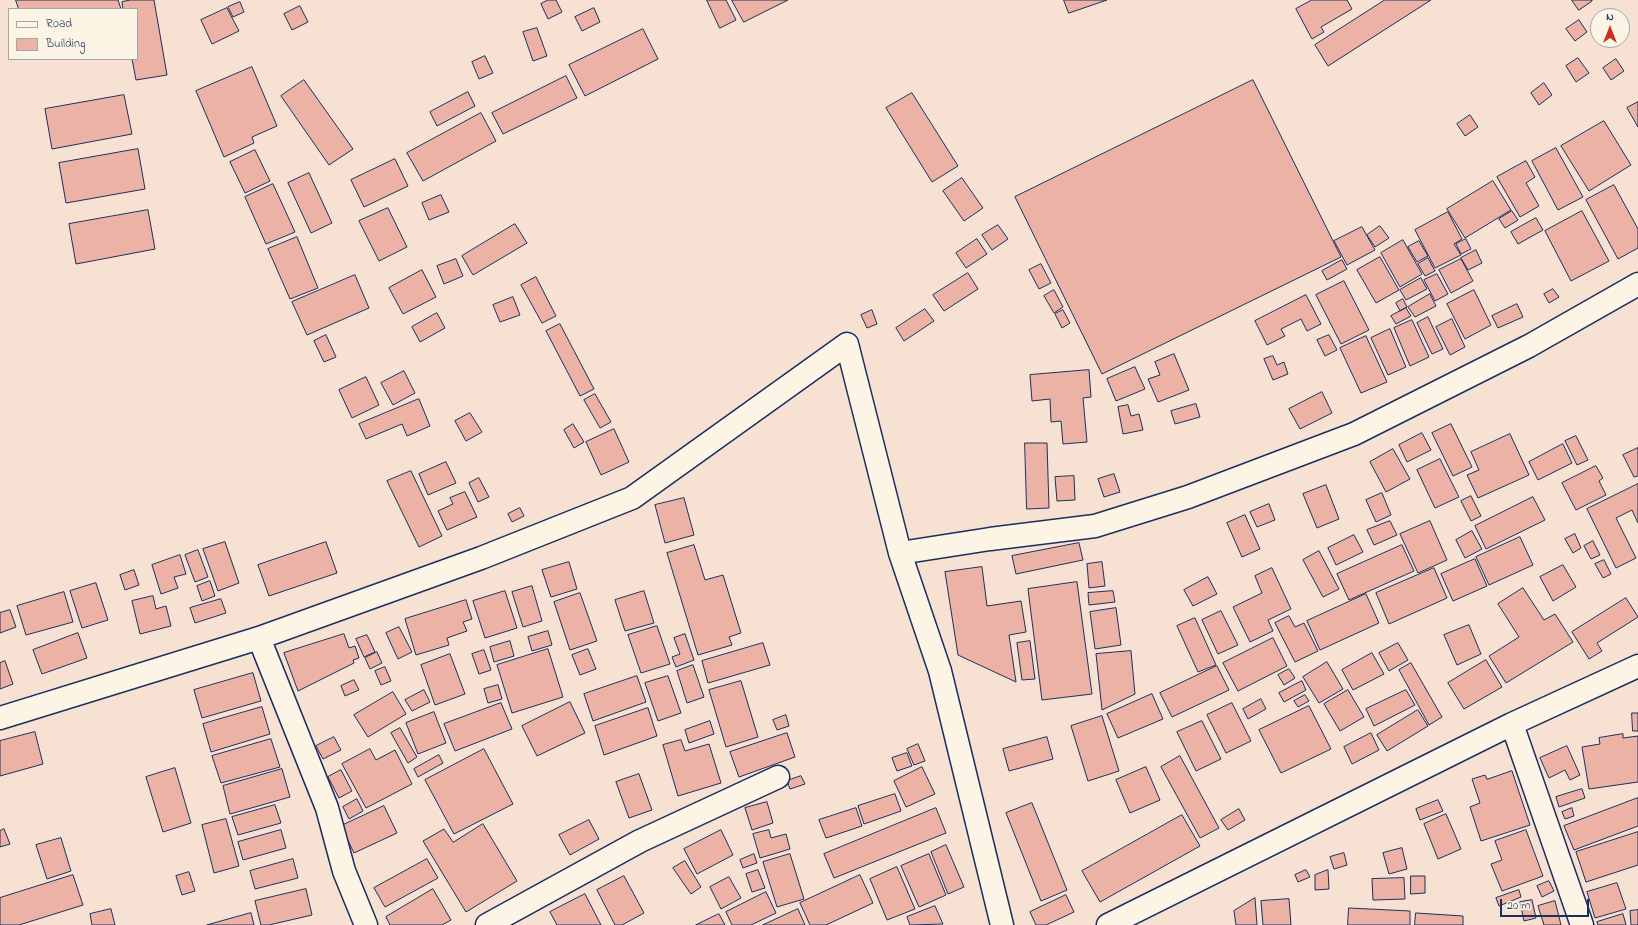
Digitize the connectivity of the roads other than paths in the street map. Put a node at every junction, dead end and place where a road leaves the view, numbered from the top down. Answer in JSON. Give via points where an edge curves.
{"nodes":[{"id":1,"x":1638,"y":284,"type":"edge"},
{"id":2,"x":900,"y":553,"type":"junction"},
{"id":3,"x":259,"y":638,"type":"junction"},
{"id":4,"x":1638,"y":666,"type":"edge"},
{"id":5,"x":0,"y":718,"type":"edge"},
{"id":6,"x":1512,"y":724,"type":"junction"},
{"id":7,"x":778,"y":777,"type":"dead end"},
{"id":8,"x":366,"y":925,"type":"edge"},
{"id":9,"x":486,"y":925,"type":"edge"},
{"id":10,"x":1002,"y":925,"type":"edge"},
{"id":11,"x":1108,"y":925,"type":"edge"},
{"id":12,"x":1582,"y":925,"type":"edge"}],
"edges":[{"from":1,"to":2,"type":"street","via":[[1529,346],[1354,434],[1188,497],[1095,526]]},
{"from":2,"to":3,"type":"street","via":[[847,344],[632,498],[481,558]]},
{"from":2,"to":10,"type":"street","via":[[940,671]]},
{"from":3,"to":5,"type":"street"},
{"from":3,"to":8,"type":"street","via":[[327,808],[344,871]]},
{"from":4,"to":6,"type":"street"},
{"from":6,"to":11,"type":"street"},
{"from":6,"to":12,"type":"street"},
{"from":7,"to":9,"type":"street","via":[[640,841]]}]}
